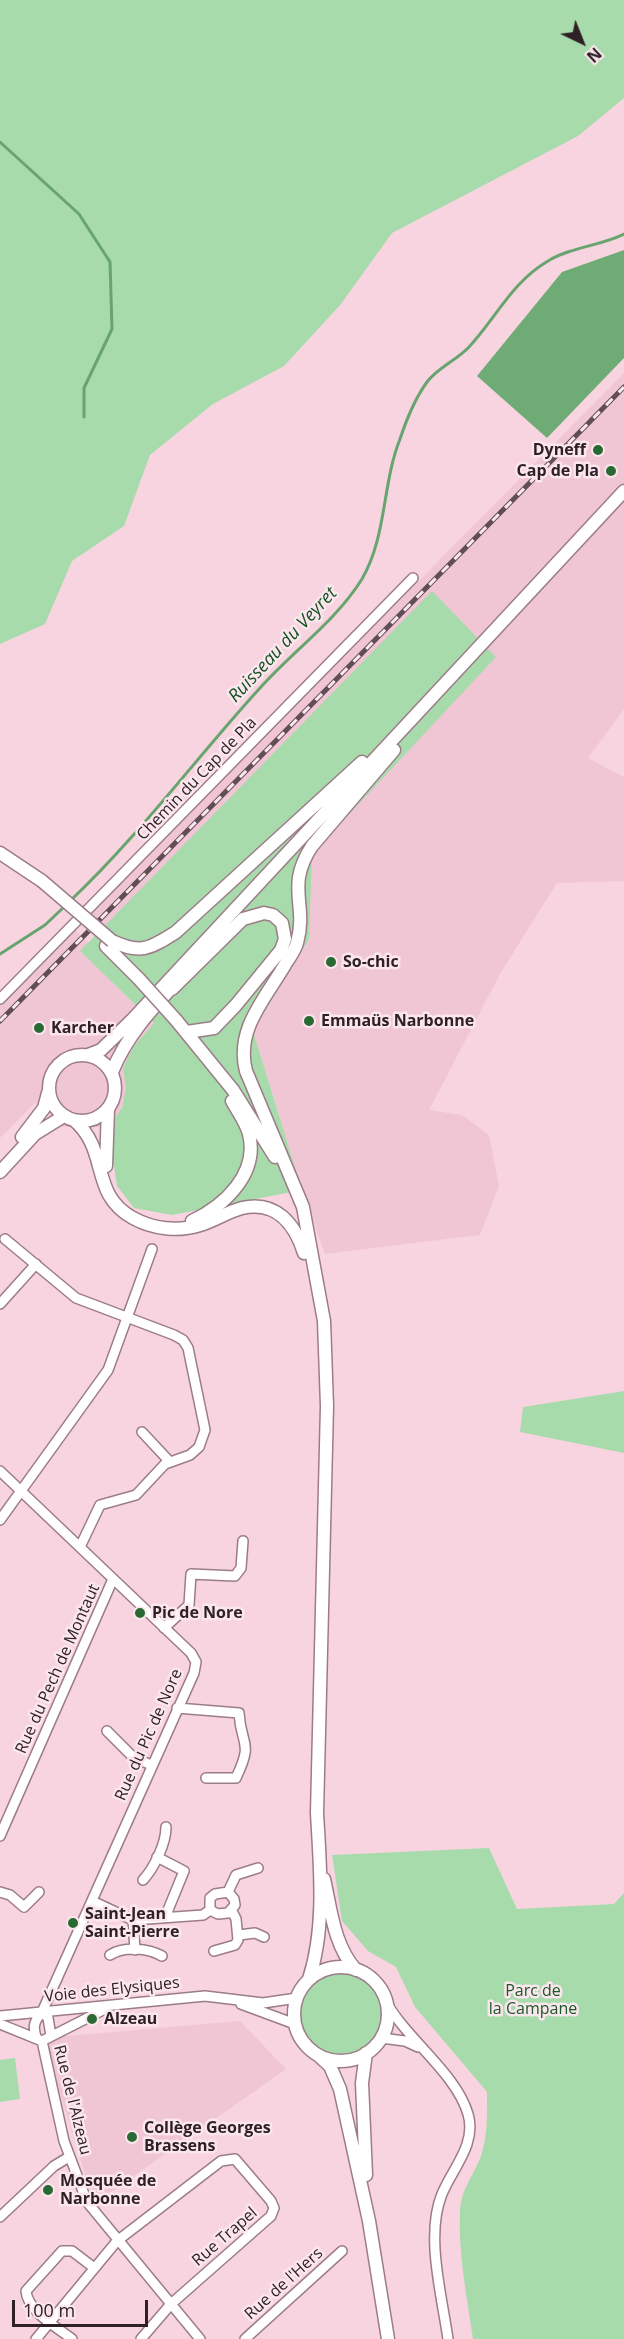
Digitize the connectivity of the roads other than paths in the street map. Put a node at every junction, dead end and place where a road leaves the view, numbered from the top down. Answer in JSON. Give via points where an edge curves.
{"nodes":[{"id":1,"x":624,"y":491,"type":"edge"},
{"id":2,"x":624,"y":500,"type":"edge"},
{"id":3,"x":413,"y":578,"type":"dead end"},
{"id":4,"x":434,"y":696,"type":"junction"},
{"id":5,"x":394,"y":750,"type":"junction"},
{"id":6,"x":2,"y":857,"type":"edge"},
{"id":7,"x":109,"y":944,"type":"junction"},
{"id":8,"x":167,"y":993,"type":"junction"},
{"id":9,"x":0,"y":999,"type":"edge"},
{"id":10,"x":187,"y":1032,"type":"junction"},
{"id":11,"x":88,"y":1055,"type":"junction"},
{"id":12,"x":112,"y":1072,"type":"junction"},
{"id":13,"x":48,"y":1093,"type":"junction"},
{"id":14,"x":108,"y":1109,"type":"junction"},
{"id":15,"x":69,"y":1118,"type":"junction"},
{"id":16,"x":0,"y":1160,"type":"edge"},
{"id":17,"x":0,"y":1172,"type":"edge"},
{"id":18,"x":113,"y":1199,"type":"junction"},
{"id":19,"x":175,"y":1229,"type":"junction"},
{"id":20,"x":4,"y":1239,"type":"dead end"},
{"id":21,"x":308,"y":1239,"type":"junction"},
{"id":22,"x":152,"y":1249,"type":"dead end"},
{"id":23,"x":36,"y":1264,"type":"junction"},
{"id":24,"x":0,"y":1304,"type":"edge"},
{"id":25,"x":127,"y":1317,"type":"junction"},
{"id":26,"x":327,"y":1406,"type":"junction"},
{"id":27,"x":142,"y":1432,"type":"dead end"},
{"id":28,"x":170,"y":1462,"type":"junction"},
{"id":29,"x":0,"y":1471,"type":"edge"},
{"id":30,"x":20,"y":1490,"type":"junction"},
{"id":31,"x":0,"y":1520,"type":"edge"},
{"id":32,"x":243,"y":1541,"type":"dead end"},
{"id":33,"x":80,"y":1546,"type":"junction"},
{"id":34,"x":113,"y":1579,"type":"junction"},
{"id":35,"x":164,"y":1628,"type":"junction"},
{"id":36,"x":177,"y":1708,"type":"junction"},
{"id":37,"x":107,"y":1731,"type":"dead end"},
{"id":38,"x":151,"y":1765,"type":"junction"},
{"id":39,"x":206,"y":1778,"type":"dead end"},
{"id":40,"x":166,"y":1827,"type":"dead end"},
{"id":41,"x":0,"y":1836,"type":"edge"},
{"id":42,"x":157,"y":1857,"type":"junction"},
{"id":43,"x":320,"y":1860,"type":"junction"},
{"id":44,"x":258,"y":1868,"type":"dead end"},
{"id":45,"x":143,"y":1880,"type":"dead end"},
{"id":46,"x":0,"y":1892,"type":"edge"},
{"id":47,"x":39,"y":1892,"type":"dead end"},
{"id":48,"x":228,"y":1892,"type":"junction"},
{"id":49,"x":93,"y":1901,"type":"junction"},
{"id":50,"x":210,"y":1910,"type":"junction"},
{"id":51,"x":232,"y":1911,"type":"junction"},
{"id":52,"x":168,"y":1916,"type":"junction"},
{"id":53,"x":133,"y":1920,"type":"junction"},
{"id":54,"x":239,"y":1935,"type":"junction"},
{"id":55,"x":264,"y":1937,"type":"dead end"},
{"id":56,"x":135,"y":1950,"type":"junction"},
{"id":57,"x":214,"y":1950,"type":"dead end"},
{"id":58,"x":110,"y":1955,"type":"dead end"},
{"id":59,"x":162,"y":1956,"type":"dead end"},
{"id":60,"x":356,"y":1970,"type":"junction"},
{"id":61,"x":309,"y":1980,"type":"junction"},
{"id":62,"x":297,"y":1998,"type":"junction"},
{"id":63,"x":228,"y":1999,"type":"junction"},
{"id":64,"x":385,"y":2000,"type":"junction"},
{"id":65,"x":114,"y":2006,"type":"junction"},
{"id":66,"x":42,"y":2012,"type":"junction"},
{"id":67,"x":0,"y":2016,"type":"edge"},
{"id":68,"x":0,"y":2024,"type":"edge"},
{"id":69,"x":295,"y":2024,"type":"junction"},
{"id":70,"x":51,"y":2036,"type":"junction"},
{"id":71,"x":381,"y":2038,"type":"junction"},
{"id":72,"x":39,"y":2040,"type":"junction"},
{"id":73,"x":425,"y":2051,"type":"junction"},
{"id":74,"x":366,"y":2053,"type":"junction"},
{"id":75,"x":318,"y":2055,"type":"junction"},
{"id":76,"x":69,"y":2157,"type":"junction"},
{"id":77,"x":0,"y":2217,"type":"edge"},
{"id":78,"x":369,"y":2221,"type":"junction"},
{"id":79,"x":117,"y":2241,"type":"junction"},
{"id":80,"x":342,"y":2251,"type":"dead end"},
{"id":81,"x":93,"y":2266,"type":"junction"},
{"id":82,"x":171,"y":2304,"type":"junction"},
{"id":83,"x":50,"y":2321,"type":"junction"},
{"id":84,"x":36,"y":2339,"type":"edge"},
{"id":85,"x":72,"y":2339,"type":"edge"},
{"id":86,"x":141,"y":2339,"type":"edge"},
{"id":87,"x":200,"y":2339,"type":"edge"},
{"id":88,"x":245,"y":2339,"type":"edge"},
{"id":89,"x":388,"y":2339,"type":"edge"},
{"id":90,"x":448,"y":2339,"type":"edge"}],
"edges":[{"from":1,"to":4,"type":"main road"},
{"from":2,"to":5,"type":"main road"},
{"from":3,"to":9,"type":"street","name":"Chemin du Cap de Pla"},
{"from":4,"to":7,"type":"main road","via":[[176,932],[150,948],[135,950]]},
{"from":4,"to":11,"type":"main road","via":[[131,1021],[101,1050]]},
{"from":5,"to":8,"type":"main road"},
{"from":5,"to":21,"type":"main road","via":[[300,863],[297,886],[301,918],[297,945],[255,1013],[244,1040],[246,1071],[303,1207]]},
{"from":6,"to":7,"type":"main road","bridge":true,"via":[[41,884]]},
{"from":7,"to":10,"type":"main road","bridge":true},
{"from":8,"to":10,"type":"main road","via":[[243,919],[264,913],[282,923],[285,939],[281,950],[236,1005],[214,1028]]},
{"from":8,"to":12,"type":"main road","via":[[130,1036]]},
{"from":10,"to":19,"type":"main road","via":[[242,1117],[251,1149],[246,1170],[232,1192],[203,1216]]},
{"from":10,"to":21,"type":"main road","via":[[264,1137],[288,1183]]},
{"from":11,"to":12,"type":"main road","via":[[105,1063]]},
{"from":11,"to":13,"type":"main road","via":[[61,1061],[50,1077]]},
{"from":12,"to":14,"type":"main road","via":[[115,1090]]},
{"from":13,"to":15,"type":"main road","via":[[57,1110]]},
{"from":13,"to":16,"type":"main road","via":[[33,1125]]},
{"from":14,"to":15,"type":"main road","via":[[92,1120]]},
{"from":14,"to":18,"type":"main road","via":[[104,1154]]},
{"from":15,"to":17,"type":"main road","via":[[35,1134]]},
{"from":15,"to":18,"type":"main road","via":[[92,1140],[102,1180]]},
{"from":18,"to":19,"type":"main road","via":[[143,1223]]},
{"from":19,"to":26,"type":"main road","via":[[198,1226],[243,1208],[261,1207],[289,1221],[300,1239],[315,1301]]},
{"from":20,"to":23,"type":"street"},
{"from":21,"to":26,"type":"main road","via":[[324,1321]]},
{"from":22,"to":25,"type":"street"},
{"from":23,"to":24,"type":"street"},
{"from":23,"to":25,"type":"street","via":[[76,1298]]},
{"from":25,"to":28,"type":"street","via":[[174,1335],[188,1348],[205,1430],[199,1447]]},
{"from":25,"to":30,"type":"street","via":[[108,1370]]},
{"from":26,"to":43,"type":"main road","via":[[317,1813]]},
{"from":27,"to":28,"type":"street"},
{"from":28,"to":33,"type":"street","via":[[136,1495],[100,1505]]},
{"from":29,"to":30,"type":"street","name":"Rue du Pic de Nore"},
{"from":30,"to":31,"type":"street"},
{"from":30,"to":33,"type":"street","name":"Rue du Pic de Nore"},
{"from":32,"to":35,"type":"street","via":[[241,1568],[235,1576],[191,1574],[189,1605]]},
{"from":33,"to":34,"type":"street","name":"Rue du Pic de Nore"},
{"from":34,"to":35,"type":"street","name":"Rue du Pic de Nore"},
{"from":34,"to":41,"type":"street","name":"Rue du Pech de Montaut"},
{"from":35,"to":36,"type":"street","name":"Rue du Pic de Nore","via":[[196,1662]]},
{"from":36,"to":38,"type":"street","name":"Rue du Pic de Nore"},
{"from":36,"to":39,"type":"street","via":[[239,1713],[248,1744],[236,1778]]},
{"from":37,"to":38,"type":"street","via":[[133,1757]]},
{"from":38,"to":49,"type":"street","name":"Rue du Pic de Nore"},
{"from":40,"to":42,"type":"street"},
{"from":42,"to":45,"type":"street"},
{"from":42,"to":52,"type":"street","via":[[184,1871]]},
{"from":43,"to":60,"type":"main road","via":[[336,1935],[343,1954]]},
{"from":43,"to":61,"type":"main road","via":[[319,1935]]},
{"from":44,"to":48,"type":"street","via":[[236,1875]]},
{"from":46,"to":47,"type":"street","via":[[24,1907]]},
{"from":48,"to":50,"type":"street","via":[[215,1894],[210,1899]]},
{"from":48,"to":51,"type":"street","via":[[234,1899]]},
{"from":49,"to":53,"type":"street"},
{"from":49,"to":66,"type":"street","name":"Rue du Pic de Nore"},
{"from":50,"to":51,"type":"street","via":[[218,1914]]},
{"from":50,"to":52,"type":"street","via":[[203,1915]]},
{"from":51,"to":54,"type":"street"},
{"from":52,"to":53,"type":"street"},
{"from":53,"to":56,"type":"street"},
{"from":54,"to":55,"type":"street","via":[[255,1933]]},
{"from":54,"to":57,"type":"street","via":[[235,1945]]},
{"from":56,"to":58,"type":"street","via":[[118,1950]]},
{"from":56,"to":59,"type":"street","via":[[154,1951]]},
{"from":60,"to":61,"type":"main road","via":[[327,1970]]},
{"from":60,"to":64,"type":"main road","via":[[374,1981]]},
{"from":61,"to":62,"type":"main road"},
{"from":62,"to":63,"type":"street","name":"Voie des Elysiques","via":[[263,2003]]},
{"from":62,"to":69,"type":"main road"},
{"from":63,"to":65,"type":"street","name":"Voie des Elysiques","via":[[205,1996]]},
{"from":63,"to":69,"type":"street","name":"Voie des Elysiques"},
{"from":64,"to":71,"type":"main road","via":[[387,2021]]},
{"from":64,"to":73,"type":"street","via":[[402,2029]]},
{"from":65,"to":66,"type":"street","name":"Voie des Elysiques"},
{"from":65,"to":70,"type":"street","name":"Rue de l'Alzeau"},
{"from":66,"to":67,"type":"street","name":"Voie des Elysiques"},
{"from":66,"to":70,"type":"street","name":"Rue de l'Alzeau","via":[[48,2019]]},
{"from":66,"to":72,"type":"street","name":"Rue de l'Alzeau","via":[[33,2028]]},
{"from":68,"to":72,"type":"street","name":"Rue de l'Alzeau"},
{"from":69,"to":75,"type":"main road","via":[[303,2043]]},
{"from":70,"to":72,"type":"street","name":"Rue de l'Alzeau"},
{"from":71,"to":73,"type":"street","via":[[405,2040]]},
{"from":71,"to":74,"type":"main road"},
{"from":72,"to":76,"type":"street","name":"Rue de l'Alzeau"},
{"from":73,"to":90,"type":"street","via":[[461,2097],[469,2116],[469,2135],[462,2158],[442,2194],[434,2221]]},
{"from":74,"to":75,"type":"main road","via":[[344,2061]]},
{"from":74,"to":78,"type":"main road","via":[[362,2093]]},
{"from":75,"to":78,"type":"main road","via":[[330,2066],[340,2089]]},
{"from":76,"to":77,"type":"street","via":[[54,2166]]},
{"from":76,"to":79,"type":"street","name":"Rue de l'Alzeau","via":[[87,2202]]},
{"from":78,"to":89,"type":"main road"},
{"from":79,"to":81,"type":"street","name":"Rue Trapel"},
{"from":79,"to":82,"type":"street","name":"Rue de l'Alzeau"},
{"from":79,"to":82,"type":"street","name":"Rue Trapel","via":[[221,2161],[235,2159],[240,2163],[271,2201],[271,2216]]},
{"from":80,"to":88,"type":"street","name":"Rue de l'Hers"},
{"from":81,"to":83,"type":"street","name":"Rue Trapel"},
{"from":81,"to":83,"type":"street","via":[[72,2251],[62,2251],[26,2291],[27,2300]]},
{"from":82,"to":86,"type":"street","name":"Rue Trapel"},
{"from":82,"to":87,"type":"street","name":"Rue de l'Alzeau"},
{"from":83,"to":84,"type":"street","name":"Rue Trapel"},
{"from":83,"to":85,"type":"street"}]}
